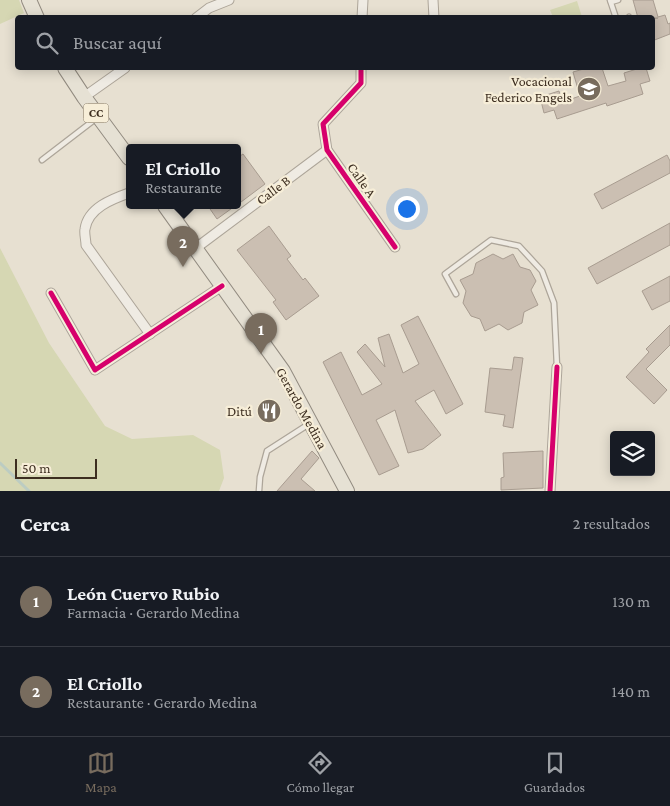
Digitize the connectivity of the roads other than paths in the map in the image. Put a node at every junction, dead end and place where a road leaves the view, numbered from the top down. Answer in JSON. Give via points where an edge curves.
{"nodes":[{"id":1,"x":30,"y":0,"type":"edge"},
{"id":2,"x":228,"y":0,"type":"edge"},
{"id":3,"x":363,"y":0,"type":"edge"},
{"id":4,"x":433,"y":0,"type":"edge"},
{"id":5,"x":618,"y":0,"type":"edge"},
{"id":6,"x":610,"y":1,"type":"edge"},
{"id":7,"x":37,"y":15,"type":"edge"},
{"id":8,"x":200,"y":15,"type":"edge"},
{"id":9,"x":362,"y":15,"type":"edge"},
{"id":10,"x":434,"y":15,"type":"edge"},
{"id":11,"x":615,"y":15,"type":"edge"},
{"id":12,"x":66,"y":70,"type":"edge"},
{"id":13,"x":122,"y":70,"type":"edge"},
{"id":14,"x":361,"y":70,"type":"edge"},
{"id":15,"x":84,"y":96,"type":"junction"},
{"id":16,"x":99,"y":116,"type":"junction"},
{"id":17,"x":327,"y":150,"type":"junction"},
{"id":18,"x":126,"y":154,"type":"edge"},
{"id":19,"x":42,"y":160,"type":"dead end"},
{"id":20,"x":126,"y":194,"type":"edge"},
{"id":21,"x":167,"y":209,"type":"edge"},
{"id":22,"x":196,"y":248,"type":"junction"},
{"id":23,"x":395,"y":248,"type":"dead end"},
{"id":24,"x":222,"y":286,"type":"junction"},
{"id":25,"x":51,"y":293,"type":"dead end"},
{"id":26,"x":456,"y":294,"type":"dead end"},
{"id":27,"x":150,"y":334,"type":"junction"},
{"id":28,"x":556,"y":367,"type":"joint"},
{"id":29,"x":312,"y":422,"type":"junction"},
{"id":30,"x":259,"y":491,"type":"edge"},
{"id":31,"x":347,"y":491,"type":"edge"},
{"id":32,"x":550,"y":491,"type":"edge"}],
"edges":[{"from":1,"to":7,"type":"main road"},
{"from":2,"to":8,"type":"street"},
{"from":3,"to":9,"type":"street"},
{"from":4,"to":10,"type":"street"},
{"from":5,"to":6,"type":"lane"},
{"from":6,"to":11,"type":"lane"},
{"from":12,"to":15,"type":"main road","number":"CC"},
{"from":13,"to":15,"type":"street"},
{"from":14,"to":17,"type":"street","via":[[361,83],[323,124]]},
{"from":15,"to":16,"type":"main road","number":"CC"},
{"from":16,"to":18,"type":"main road","number":"CC"},
{"from":16,"to":19,"type":"lane"},
{"from":17,"to":22,"type":"street","name":"Calle B"},
{"from":17,"to":23,"type":"street","name":"Calle A"},
{"from":20,"to":27,"type":"street","via":[[92,213],[85,228],[86,245]]},
{"from":21,"to":22,"type":"main road","name":"Gerardo Medina"},
{"from":22,"to":24,"type":"main road","name":"Gerardo Medina"},
{"from":24,"to":27,"type":"street"},
{"from":24,"to":29,"type":"main road","name":"Gerardo Medina","via":[[283,370]]},
{"from":25,"to":27,"type":"street","via":[[95,370]]},
{"from":26,"to":28,"type":"lane","via":[[445,274],[491,240],[519,246],[542,271],[554,303]]},
{"from":28,"to":32,"type":"street"},
{"from":29,"to":30,"type":"lane","via":[[267,451]]},
{"from":29,"to":31,"type":"main road","name":"Gerardo Medina"}]}
